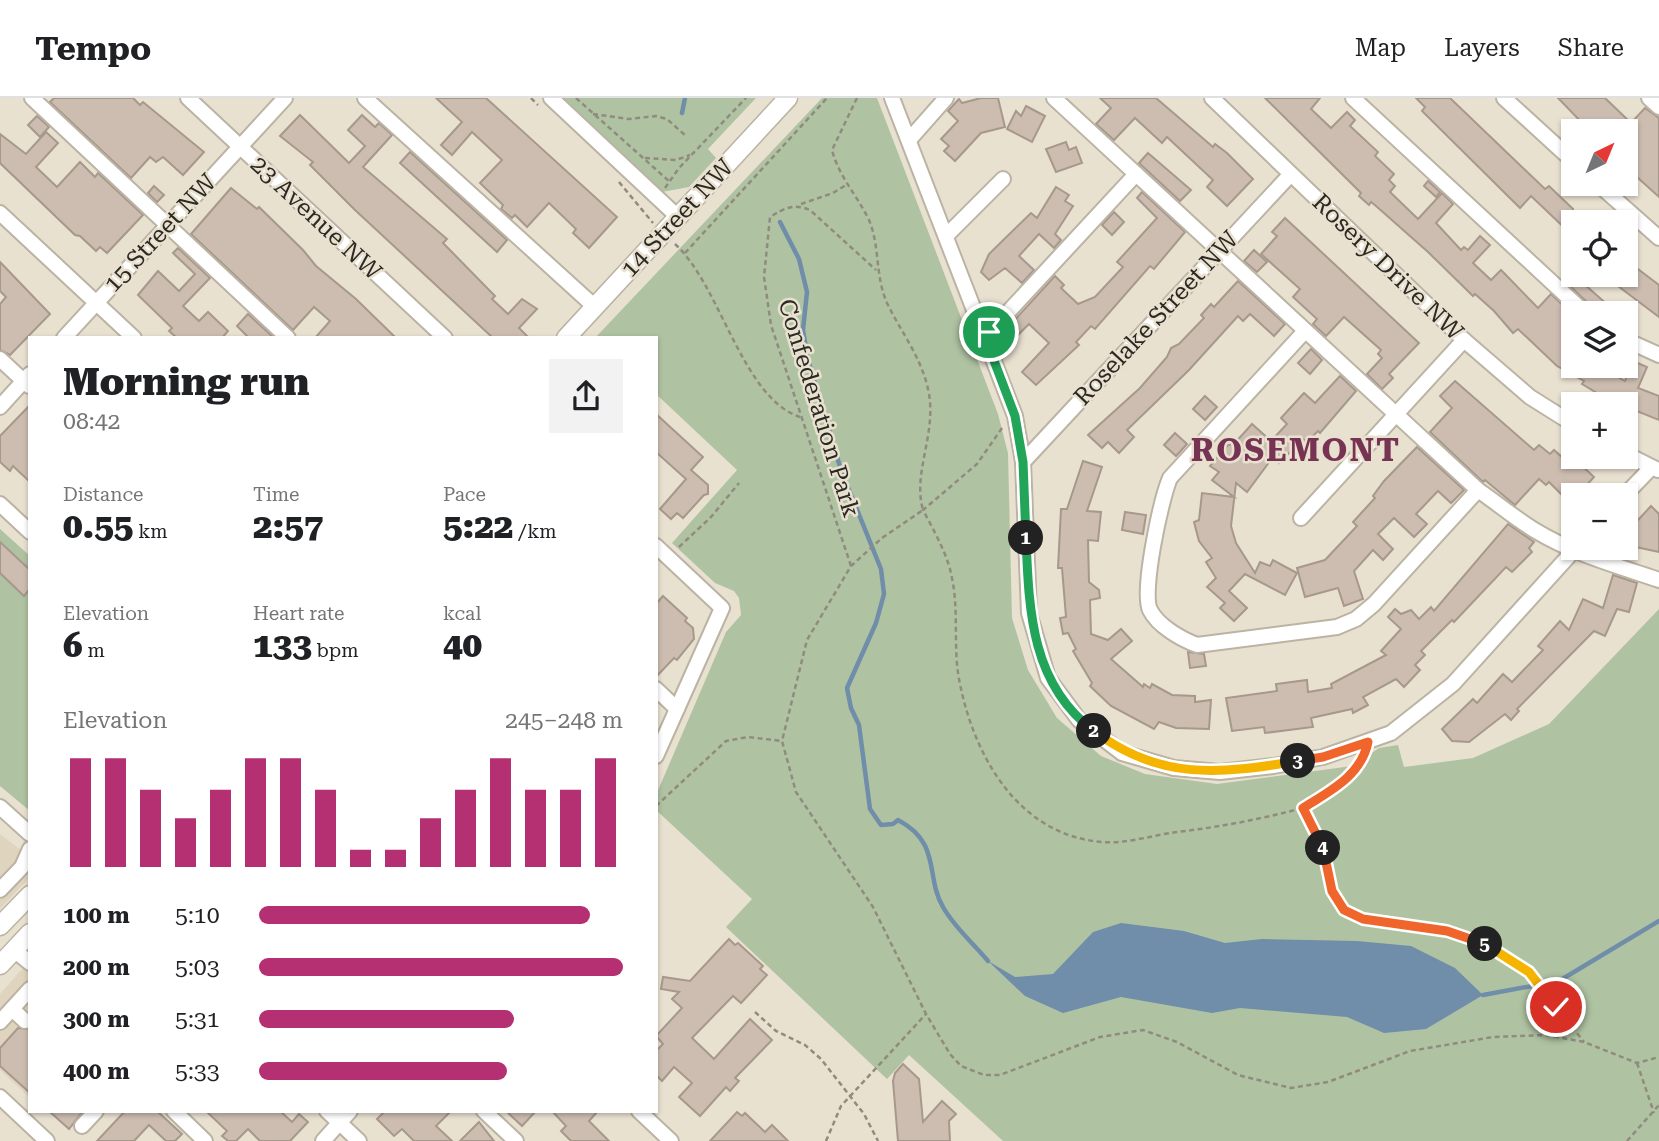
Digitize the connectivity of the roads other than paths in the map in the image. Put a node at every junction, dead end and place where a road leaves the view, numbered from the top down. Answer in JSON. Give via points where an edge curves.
{"nodes":[{"id":1,"x":32,"y":98,"type":"edge"},
{"id":2,"x":188,"y":98,"type":"edge"},
{"id":3,"x":285,"y":98,"type":"edge"},
{"id":4,"x":365,"y":98,"type":"edge"},
{"id":5,"x":551,"y":98,"type":"edge"},
{"id":6,"x":788,"y":98,"type":"edge"},
{"id":7,"x":892,"y":98,"type":"edge"},
{"id":8,"x":946,"y":98,"type":"edge"},
{"id":9,"x":1054,"y":98,"type":"edge"},
{"id":10,"x":1212,"y":98,"type":"edge"},
{"id":11,"x":1353,"y":98,"type":"edge"},
{"id":12,"x":1504,"y":98,"type":"edge"},
{"id":13,"x":1649,"y":98,"type":"edge"},
{"id":14,"x":1659,"y":107,"type":"edge"},
{"id":15,"x":909,"y":140,"type":"junction"},
{"id":16,"x":240,"y":147,"type":"junction"},
{"id":17,"x":1561,"y":150,"type":"edge"},
{"id":18,"x":1136,"y":174,"type":"junction"},
{"id":19,"x":1290,"y":174,"type":"junction"},
{"id":20,"x":1003,"y":179,"type":"dead end"},
{"id":21,"x":1611,"y":196,"type":"edge"},
{"id":22,"x":0,"y":213,"type":"edge"},
{"id":23,"x":678,"y":217,"type":"junction"},
{"id":24,"x":168,"y":225,"type":"junction"},
{"id":25,"x":946,"y":236,"type":"junction"},
{"id":26,"x":1659,"y":239,"type":"edge"},
{"id":27,"x":1219,"y":250,"type":"junction"},
{"id":28,"x":1572,"y":301,"type":"edge"},
{"id":29,"x":96,"y":302,"type":"junction"},
{"id":30,"x":596,"y":307,"type":"junction"},
{"id":31,"x":1305,"y":331,"type":"junction"},
{"id":32,"x":66,"y":336,"type":"edge"},
{"id":33,"x":132,"y":336,"type":"edge"},
{"id":34,"x":286,"y":336,"type":"edge"},
{"id":35,"x":443,"y":336,"type":"edge"},
{"id":36,"x":568,"y":336,"type":"edge"},
{"id":37,"x":985,"y":337,"type":"junction"},
{"id":38,"x":1464,"y":340,"type":"junction"},
{"id":39,"x":1638,"y":346,"type":"edge"},
{"id":40,"x":1659,"y":355,"type":"edge"},
{"id":41,"x":0,"y":359,"type":"edge"},
{"id":42,"x":28,"y":381,"type":"edge"},
{"id":43,"x":0,"y":407,"type":"edge"},
{"id":44,"x":1397,"y":416,"type":"junction"},
{"id":45,"x":1561,"y":416,"type":"edge"},
{"id":46,"x":1638,"y":460,"type":"edge"},
{"id":47,"x":1023,"y":462,"type":"junction"},
{"id":48,"x":1655,"y":469,"type":"edge"},
{"id":49,"x":1638,"y":484,"type":"edge"},
{"id":50,"x":1478,"y":490,"type":"junction"},
{"id":51,"x":0,"y":504,"type":"edge"},
{"id":52,"x":1301,"y":518,"type":"dead end"},
{"id":53,"x":28,"y":530,"type":"edge"},
{"id":54,"x":1561,"y":543,"type":"edge"},
{"id":55,"x":658,"y":548,"type":"edge"},
{"id":56,"x":1565,"y":560,"type":"edge"},
{"id":57,"x":1606,"y":560,"type":"edge"},
{"id":58,"x":1659,"y":579,"type":"edge"},
{"id":59,"x":658,"y":692,"type":"edge"},
{"id":60,"x":677,"y":709,"type":"junction"},
{"id":61,"x":658,"y":752,"type":"edge"},
{"id":62,"x":0,"y":807,"type":"edge"},
{"id":63,"x":28,"y":832,"type":"edge"},
{"id":64,"x":28,"y":854,"type":"edge"},
{"id":65,"x":0,"y":890,"type":"edge"},
{"id":66,"x":28,"y":897,"type":"edge"},
{"id":67,"x":1,"y":924,"type":"edge"},
{"id":68,"x":28,"y":935,"type":"edge"},
{"id":69,"x":14,"y":950,"type":"junction"},
{"id":70,"x":28,"y":960,"type":"edge"},
{"id":71,"x":0,"y":965,"type":"edge"},
{"id":72,"x":28,"y":991,"type":"edge"},
{"id":73,"x":12,"y":1009,"type":"junction"},
{"id":74,"x":25,"y":1021,"type":"dead end"},
{"id":75,"x":0,"y":1022,"type":"edge"},
{"id":76,"x":0,"y":1097,"type":"edge"},
{"id":77,"x":94,"y":1113,"type":"edge"},
{"id":78,"x":176,"y":1113,"type":"edge"},
{"id":79,"x":329,"y":1113,"type":"edge"},
{"id":80,"x":348,"y":1113,"type":"edge"},
{"id":81,"x":486,"y":1113,"type":"edge"},
{"id":82,"x":641,"y":1113,"type":"edge"},
{"id":83,"x":340,"y":1123,"type":"junction"},
{"id":84,"x":82,"y":1126,"type":"dead end"},
{"id":85,"x":47,"y":1141,"type":"edge"},
{"id":86,"x":205,"y":1141,"type":"edge"},
{"id":87,"x":323,"y":1141,"type":"edge"},
{"id":88,"x":359,"y":1141,"type":"edge"},
{"id":89,"x":516,"y":1141,"type":"edge"},
{"id":90,"x":671,"y":1141,"type":"edge"}],
"edges":[{"from":1,"to":24,"type":"street"},
{"from":2,"to":16,"type":"street","name":"23 Avenue NW"},
{"from":3,"to":16,"type":"street","name":"15 Street NW"},
{"from":4,"to":30,"type":"street"},
{"from":5,"to":23,"type":"street"},
{"from":6,"to":23,"type":"main road","name":"14 Street NW"},
{"from":7,"to":15,"type":"street"},
{"from":8,"to":15,"type":"street"},
{"from":9,"to":18,"type":"street"},
{"from":10,"to":19,"type":"street","name":"Rosery Drive NW"},
{"from":11,"to":28,"type":"street"},
{"from":12,"to":17,"type":"street"},
{"from":13,"to":14,"type":"street"},
{"from":15,"to":25,"type":"street"},
{"from":16,"to":24,"type":"street","name":"15 Street NW"},
{"from":16,"to":35,"type":"street","name":"23 Avenue NW"},
{"from":18,"to":27,"type":"street"},
{"from":18,"to":37,"type":"street"},
{"from":19,"to":27,"type":"street","name":"Roselake Street NW"},
{"from":19,"to":38,"type":"street","name":"Rosery Drive NW"},
{"from":20,"to":25,"type":"street"},
{"from":21,"to":26,"type":"street"},
{"from":22,"to":29,"type":"street"},
{"from":23,"to":30,"type":"main road","name":"14 Street NW"},
{"from":24,"to":29,"type":"street","name":"15 Street NW"},
{"from":24,"to":34,"type":"street"},
{"from":25,"to":37,"type":"street"},
{"from":27,"to":31,"type":"street"},
{"from":27,"to":47,"type":"street","name":"Roselake Street NW"},
{"from":29,"to":32,"type":"street","name":"15 Street NW"},
{"from":29,"to":33,"type":"street"},
{"from":30,"to":36,"type":"main road","name":"14 Street NW"},
{"from":31,"to":44,"type":"street"},
{"from":31,"to":50,"type":"street","via":[[1170,478],[1163,494],[1146,592],[1150,611],[1179,639],[1197,645],[1337,627],[1356,619]]},
{"from":37,"to":47,"type":"street","via":[[1015,416]]},
{"from":38,"to":44,"type":"street"},
{"from":38,"to":45,"type":"street","name":"Rosery Drive NW","via":[[1530,397]]},
{"from":39,"to":40,"type":"street"},
{"from":41,"to":42,"type":"street"},
{"from":42,"to":43,"type":"street"},
{"from":44,"to":50,"type":"street"},
{"from":44,"to":52,"type":"street"},
{"from":46,"to":48,"type":"street"},
{"from":47,"to":56,"type":"street","via":[[1029,613],[1048,678],[1079,720],[1122,753],[1174,768],[1209,771],[1323,757],[1391,733],[1453,684]]},
{"from":48,"to":49,"type":"street"},
{"from":50,"to":54,"type":"street","via":[[1537,532]]},
{"from":51,"to":53,"type":"street"},
{"from":55,"to":60,"type":"street","via":[[722,608]]},
{"from":57,"to":58,"type":"street"},
{"from":59,"to":60,"type":"street"},
{"from":60,"to":61,"type":"street"},
{"from":62,"to":63,"type":"street"},
{"from":64,"to":65,"type":"street"},
{"from":66,"to":67,"type":"main road"},
{"from":68,"to":69,"type":"main road"},
{"from":69,"to":70,"type":"street"},
{"from":69,"to":71,"type":"main road"},
{"from":72,"to":73,"type":"street"},
{"from":73,"to":74,"type":"street"},
{"from":73,"to":75,"type":"street"},
{"from":76,"to":85,"type":"street"},
{"from":77,"to":84,"type":"street"},
{"from":78,"to":86,"type":"street"},
{"from":79,"to":83,"type":"street"},
{"from":80,"to":83,"type":"street"},
{"from":81,"to":89,"type":"street"},
{"from":82,"to":90,"type":"street"},
{"from":83,"to":87,"type":"street"},
{"from":83,"to":88,"type":"street"}]}
